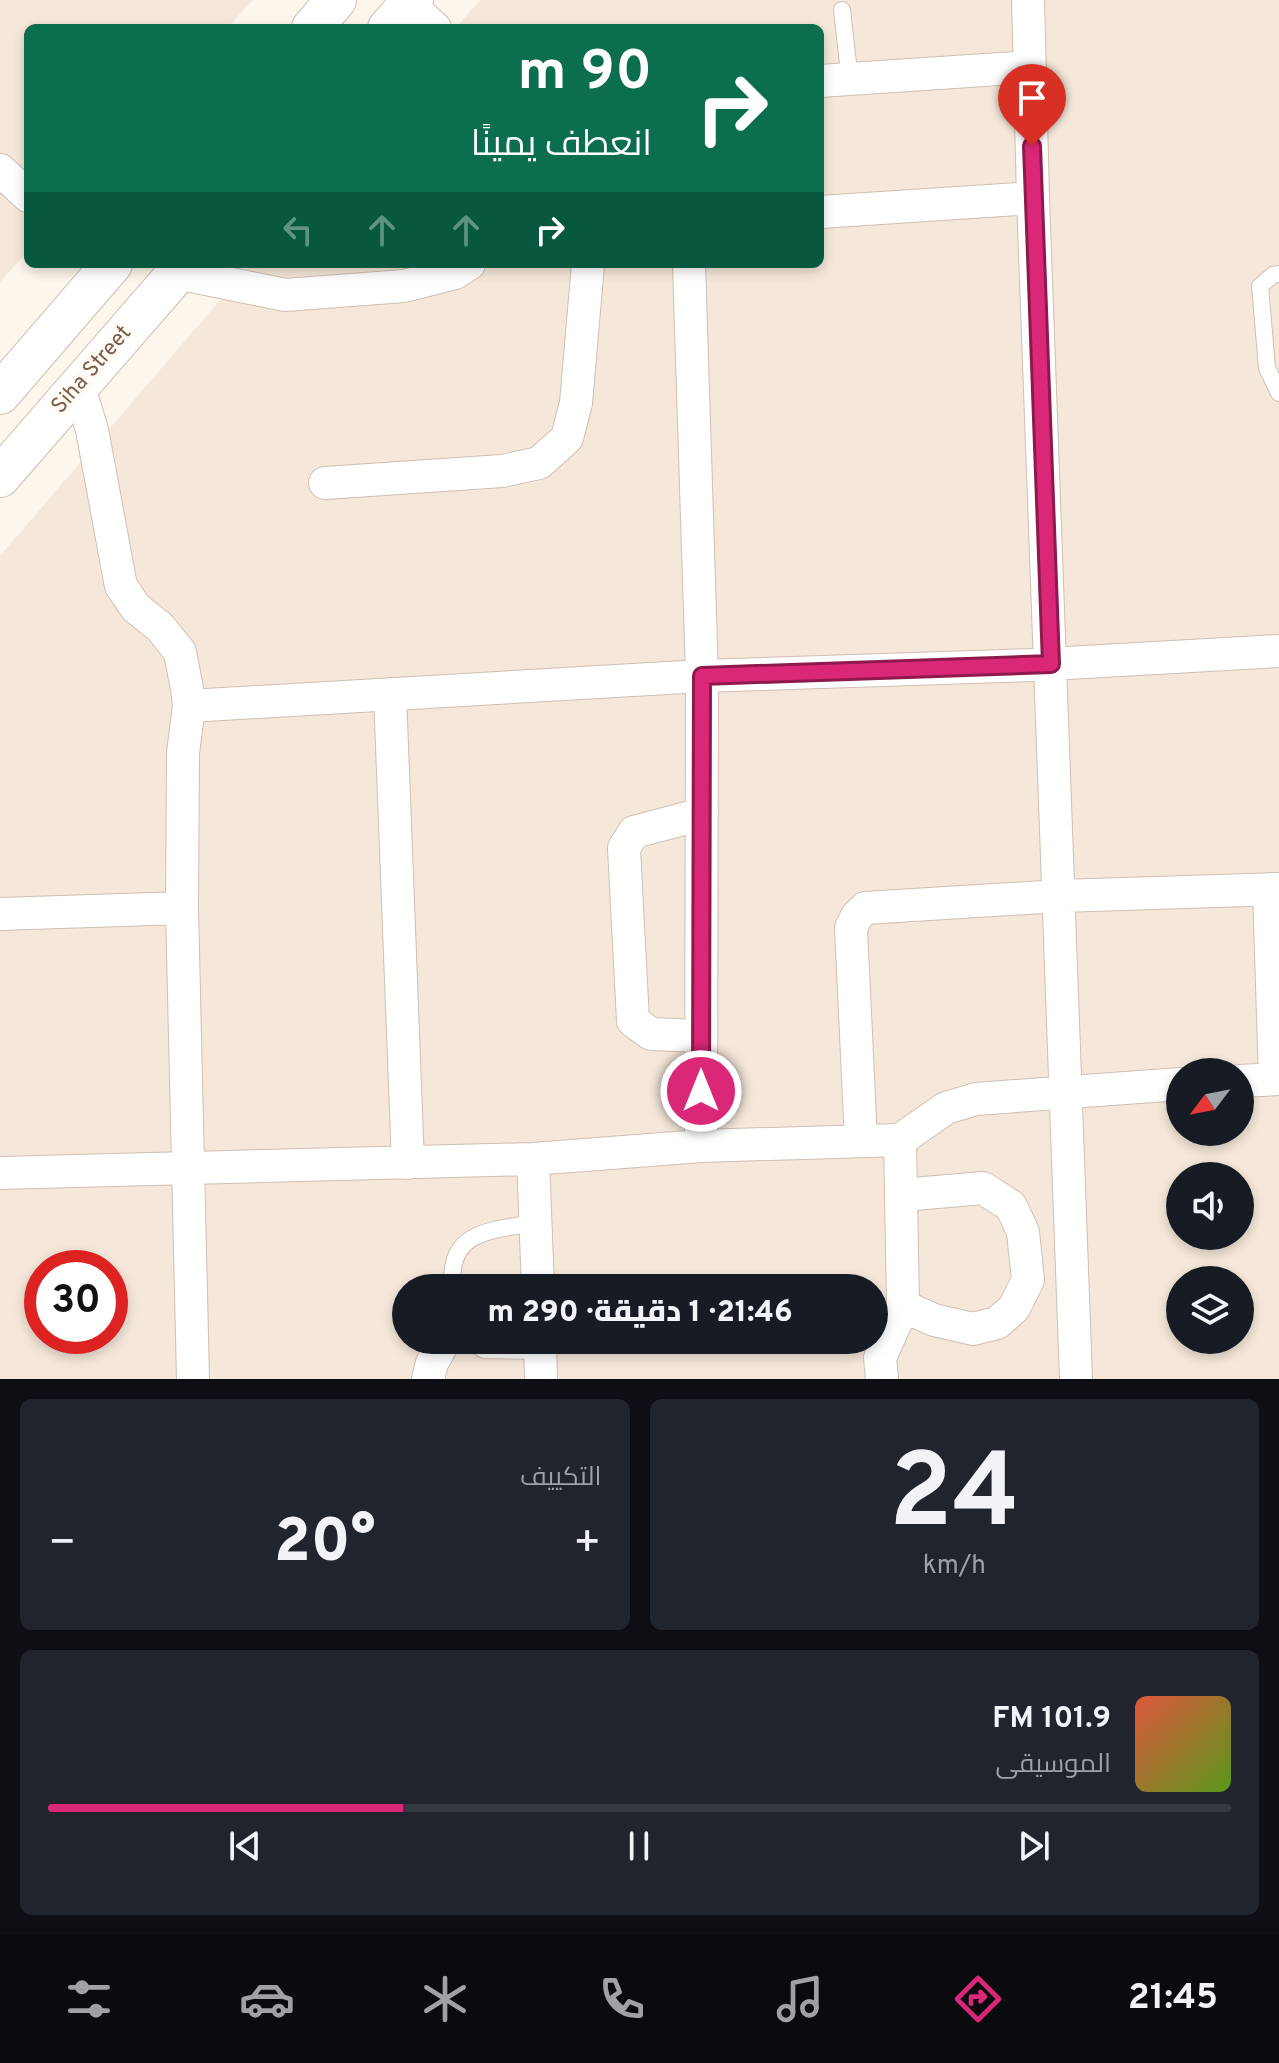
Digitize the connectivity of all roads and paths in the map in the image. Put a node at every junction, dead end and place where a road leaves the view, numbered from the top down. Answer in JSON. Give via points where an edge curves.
{"nodes":[{"id":1,"x":336,"y":0,"type":"edge"},
{"id":2,"x":1028,"y":0,"type":"edge"},
{"id":3,"x":842,"y":10,"type":"dead end"},
{"id":4,"x":315,"y":24,"type":"edge"},
{"id":5,"x":1030,"y":67,"type":"junction"},
{"id":6,"x":835,"y":81,"type":"edge"},
{"id":7,"x":0,"y":170,"type":"edge"},
{"id":8,"x":24,"y":192,"type":"edge"},
{"id":9,"x":1033,"y":198,"type":"junction"},
{"id":10,"x":824,"y":212,"type":"edge"},
{"id":11,"x":105,"y":268,"type":"edge"},
{"id":12,"x":181,"y":268,"type":"edge"},
{"id":13,"x":463,"y":268,"type":"edge"},
{"id":14,"x":588,"y":268,"type":"edge"},
{"id":15,"x":689,"y":268,"type":"edge"},
{"id":16,"x":1279,"y":274,"type":"edge"},
{"id":17,"x":78,"y":384,"type":"junction"},
{"id":18,"x":1279,"y":393,"type":"edge"},
{"id":19,"x":0,"y":394,"type":"edge"},
{"id":20,"x":0,"y":477,"type":"edge"},
{"id":21,"x":325,"y":483,"type":"dead end"},
{"id":22,"x":1279,"y":651,"type":"edge"},
{"id":23,"x":1051,"y":664,"type":"junction"},
{"id":24,"x":702,"y":676,"type":"junction"},
{"id":25,"x":390,"y":694,"type":"junction"},
{"id":26,"x":189,"y":706,"type":"junction"},
{"id":27,"x":702,"y":814,"type":"junction"},
{"id":28,"x":1274,"y":889,"type":"edge"},
{"id":29,"x":1059,"y":896,"type":"junction"},
{"id":30,"x":182,"y":908,"type":"junction"},
{"id":31,"x":0,"y":914,"type":"edge"},
{"id":32,"x":701,"y":1036,"type":"junction"},
{"id":33,"x":1277,"y":1079,"type":"edge"},
{"id":34,"x":1254,"y":1080,"type":"edge"},
{"id":35,"x":1166,"y":1085,"type":"edge"},
{"id":36,"x":1067,"y":1090,"type":"junction"},
{"id":37,"x":900,"y":1140,"type":"junction"},
{"id":38,"x":861,"y":1141,"type":"junction"},
{"id":39,"x":701,"y":1146,"type":"junction"},
{"id":40,"x":533,"y":1159,"type":"junction"},
{"id":41,"x":408,"y":1163,"type":"junction"},
{"id":42,"x":188,"y":1170,"type":"junction"},
{"id":43,"x":0,"y":1173,"type":"edge"},
{"id":44,"x":902,"y":1195,"type":"junction"},
{"id":45,"x":536,"y":1223,"type":"junction"},
{"id":46,"x":451,"y":1274,"type":"edge"},
{"id":47,"x":538,"y":1274,"type":"edge"},
{"id":48,"x":903,"y":1306,"type":"junction"},
{"id":49,"x":437,"y":1354,"type":"edge"},
{"id":50,"x":516,"y":1354,"type":"edge"},
{"id":51,"x":540,"y":1357,"type":"edge"},
{"id":52,"x":193,"y":1379,"type":"edge"},
{"id":53,"x":428,"y":1379,"type":"edge"},
{"id":54,"x":882,"y":1379,"type":"edge"},
{"id":55,"x":1076,"y":1379,"type":"edge"}],
"edges":[{"from":1,"to":4,"type":"street"},
{"from":2,"to":5,"type":"street"},
{"from":3,"to":6,"type":"lane"},
{"from":5,"to":6,"type":"street"},
{"from":5,"to":9,"type":"street"},
{"from":7,"to":8,"type":"street"},
{"from":9,"to":10,"type":"street"},
{"from":9,"to":23,"type":"street"},
{"from":11,"to":19,"type":"street"},
{"from":12,"to":13,"type":"street","via":[[285,295],[404,286]]},
{"from":12,"to":17,"type":"street","name":"Siha Street"},
{"from":14,"to":21,"type":"street","via":[[573,415],[567,438],[539,463],[502,471]]},
{"from":15,"to":24,"type":"street"},
{"from":16,"to":18,"type":"lane","via":[[1260,286],[1267,368]]},
{"from":17,"to":20,"type":"street","name":"Siha Street"},
{"from":17,"to":26,"type":"street","via":[[92,430],[121,586],[180,652]]},
{"from":22,"to":23,"type":"street"},
{"from":23,"to":24,"type":"street"},
{"from":23,"to":29,"type":"street"},
{"from":24,"to":25,"type":"street"},
{"from":24,"to":27,"type":"street"},
{"from":25,"to":26,"type":"street"},
{"from":25,"to":41,"type":"street"},
{"from":26,"to":30,"type":"street","via":[[183,753]]},
{"from":27,"to":32,"type":"street"},
{"from":27,"to":32,"type":"street","via":[[634,832],[624,848],[633,1021],[651,1034]]},
{"from":28,"to":29,"type":"street"},
{"from":28,"to":33,"type":"street"},
{"from":29,"to":36,"type":"street"},
{"from":29,"to":38,"type":"street","via":[[865,908],[857,916],[851,928]]},
{"from":30,"to":31,"type":"street"},
{"from":30,"to":42,"type":"street"},
{"from":32,"to":39,"type":"street"},
{"from":33,"to":34,"type":"street"},
{"from":35,"to":36,"type":"street"},
{"from":36,"to":37,"type":"street","via":[[961,1102]]},
{"from":36,"to":55,"type":"street"},
{"from":37,"to":38,"type":"street"},
{"from":37,"to":44,"type":"street"},
{"from":38,"to":39,"type":"street"},
{"from":39,"to":40,"type":"street"},
{"from":40,"to":41,"type":"street"},
{"from":40,"to":45,"type":"street"},
{"from":41,"to":42,"type":"street"},
{"from":42,"to":43,"type":"street"},
{"from":42,"to":52,"type":"street"},
{"from":44,"to":48,"type":"street"},
{"from":44,"to":48,"type":"street","via":[[983,1188],[1011,1206],[1023,1232],[1028,1280],[1014,1308],[997,1323],[973,1329]]},
{"from":45,"to":46,"type":"lane","via":[[481,1232],[465,1242]]},
{"from":45,"to":47,"type":"street"},
{"from":48,"to":54,"type":"street","via":[[880,1358]]},
{"from":49,"to":53,"type":"street"},
{"from":50,"to":51,"type":"lane"}]}
